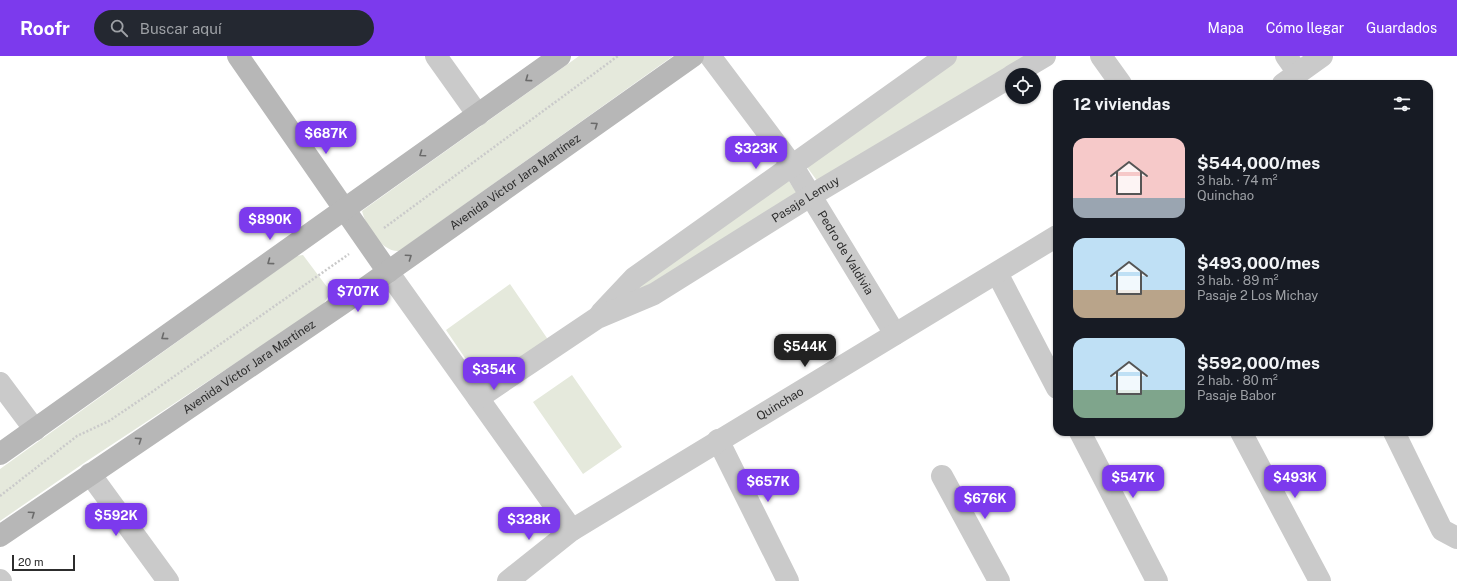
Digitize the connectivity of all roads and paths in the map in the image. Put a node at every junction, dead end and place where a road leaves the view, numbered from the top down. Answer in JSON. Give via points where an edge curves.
{"nodes":[{"id":1,"x":238,"y":56,"type":"edge"},
{"id":2,"x":436,"y":56,"type":"edge"},
{"id":3,"x":560,"y":56,"type":"edge"},
{"id":4,"x":618,"y":56,"type":"edge"},
{"id":5,"x":692,"y":56,"type":"edge"},
{"id":6,"x":710,"y":56,"type":"edge"},
{"id":7,"x":946,"y":56,"type":"edge"},
{"id":8,"x":1045,"y":56,"type":"edge"},
{"id":9,"x":1101,"y":56,"type":"edge"},
{"id":10,"x":1322,"y":56,"type":"edge"},
{"id":11,"x":1024,"y":68,"type":"edge"},
{"id":12,"x":1289,"y":71,"type":"edge"},
{"id":13,"x":1005,"y":79,"type":"edge"},
{"id":14,"x":1118,"y":80,"type":"edge"},
{"id":15,"x":478,"y":114,"type":"junction"},
{"id":16,"x":792,"y":165,"type":"junction"},
{"id":17,"x":812,"y":195,"type":"junction"},
{"id":18,"x":343,"y":209,"type":"junction"},
{"id":19,"x":1053,"y":238,"type":"edge"},
{"id":20,"x":366,"y":241,"type":"junction"},
{"id":21,"x":388,"y":272,"type":"junction"},
{"id":22,"x":997,"y":273,"type":"junction"},
{"id":23,"x":596,"y":318,"type":"junction"},
{"id":24,"x":895,"y":334,"type":"junction"},
{"id":25,"x":1053,"y":380,"type":"edge"},
{"id":26,"x":0,"y":383,"type":"edge"},
{"id":27,"x":478,"y":398,"type":"junction"},
{"id":28,"x":36,"y":430,"type":"junction"},
{"id":29,"x":1082,"y":436,"type":"edge"},
{"id":30,"x":1243,"y":436,"type":"edge"},
{"id":31,"x":1396,"y":436,"type":"edge"},
{"id":32,"x":718,"y":440,"type":"junction"},
{"id":33,"x":0,"y":454,"type":"edge"},
{"id":34,"x":90,"y":474,"type":"junction"},
{"id":35,"x":942,"y":476,"type":"dead end"},
{"id":36,"x":0,"y":496,"type":"edge"},
{"id":37,"x":572,"y":530,"type":"junction"},
{"id":38,"x":0,"y":536,"type":"edge"},
{"id":39,"x":1457,"y":538,"type":"edge"},
{"id":40,"x":168,"y":581,"type":"edge"},
{"id":41,"x":508,"y":581,"type":"edge"},
{"id":42,"x":788,"y":581,"type":"edge"},
{"id":43,"x":999,"y":581,"type":"edge"},
{"id":44,"x":1157,"y":581,"type":"edge"},
{"id":45,"x":1320,"y":581,"type":"edge"}],
"edges":[{"from":1,"to":18,"type":"main road"},
{"from":2,"to":15,"type":"street"},
{"from":3,"to":15,"type":"main road","one_way":true},
{"from":4,"to":20,"type":"path"},
{"from":21,"to":5,"type":"main road","name":"Avenida Víctor Jara Martínez","one_way":true},
{"from":6,"to":16,"type":"street","name":"Pedro de Valdivia"},
{"from":7,"to":16,"type":"street","name":"Pasaje Lemuy"},
{"from":8,"to":11,"type":"street","name":"Pasaje Lemuy"},
{"from":9,"to":14,"type":"street"},
{"from":10,"to":12,"type":"street"},
{"from":13,"to":17,"type":"street","name":"Pasaje Lemuy"},
{"from":15,"to":18,"type":"main road","one_way":true},
{"from":16,"to":17,"type":"street","name":"Pedro de Valdivia"},
{"from":16,"to":23,"type":"street","name":"Pasaje Lemuy","via":[[634,278]]},
{"from":17,"to":23,"type":"street","name":"Pasaje Lemuy","via":[[654,294]]},
{"from":17,"to":24,"type":"street","name":"Pedro de Valdivia"},
{"from":18,"to":20,"type":"main road"},
{"from":18,"to":28,"type":"main road","one_way":true},
{"from":19,"to":22,"type":"street","name":"Quinchao"},
{"from":20,"to":21,"type":"main road"},
{"from":20,"to":36,"type":"path","via":[[109,421],[76,436]]},
{"from":21,"to":27,"type":"street"},
{"from":34,"to":21,"type":"main road","name":"Avenida Víctor Jara Martínez","one_way":true},
{"from":22,"to":24,"type":"street","name":"Quinchao"},
{"from":22,"to":25,"type":"street"},
{"from":23,"to":27,"type":"street","name":"Pasaje Lemuy"},
{"from":24,"to":32,"type":"street","name":"Quinchao"},
{"from":26,"to":28,"type":"street"},
{"from":27,"to":37,"type":"street"},
{"from":28,"to":33,"type":"main road"},
{"from":29,"to":44,"type":"street"},
{"from":30,"to":45,"type":"street"},
{"from":31,"to":39,"type":"street","via":[[1442,530]]},
{"from":32,"to":37,"type":"street","name":"Quinchao"},
{"from":32,"to":42,"type":"street"},
{"from":38,"to":34,"type":"main road","name":"Avenida Víctor Jara Martínez","one_way":true},
{"from":34,"to":40,"type":"street"},
{"from":35,"to":43,"type":"street"},
{"from":37,"to":41,"type":"street","name":"Quinchao"}]}
